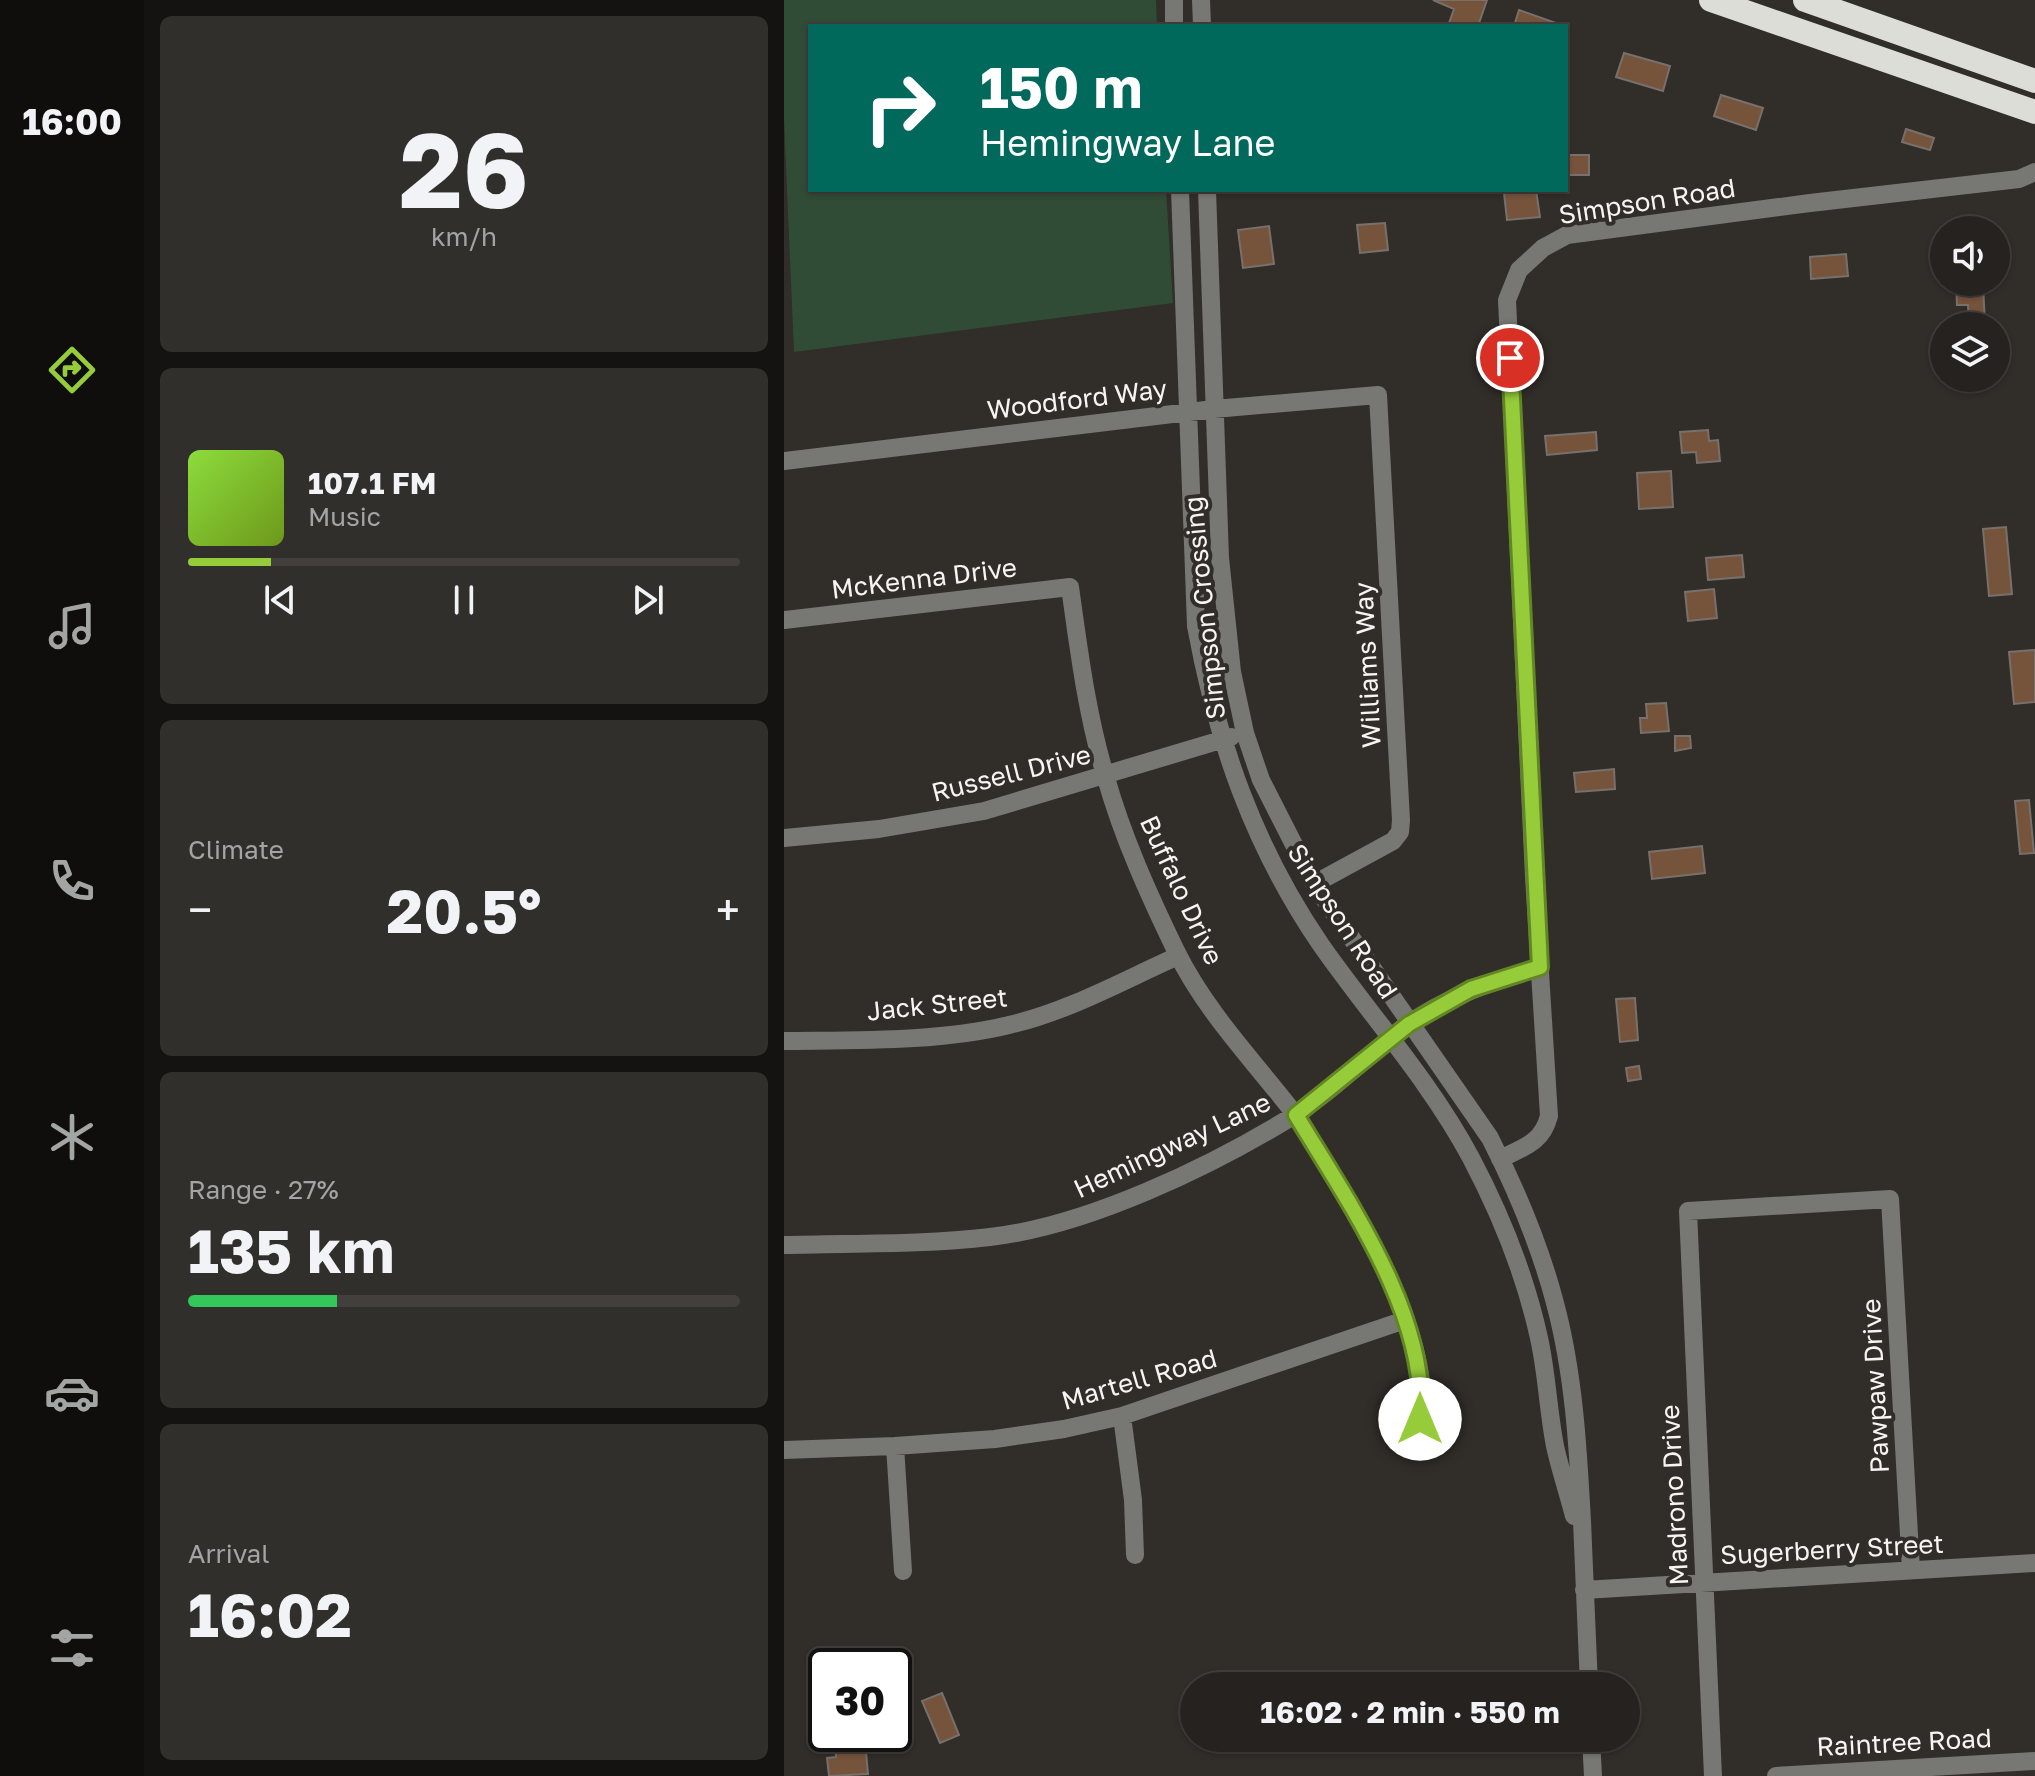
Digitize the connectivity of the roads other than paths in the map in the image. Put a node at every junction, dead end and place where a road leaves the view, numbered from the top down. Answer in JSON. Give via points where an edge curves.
{"nodes":[{"id":1,"x":1174,"y":0,"type":"edge"},
{"id":2,"x":1201,"y":0,"type":"edge"},
{"id":3,"x":1711,"y":0,"type":"edge"},
{"id":4,"x":1805,"y":0,"type":"edge"},
{"id":5,"x":1174,"y":24,"type":"edge"},
{"id":6,"x":1202,"y":24,"type":"edge"},
{"id":7,"x":2035,"y":81,"type":"edge"},
{"id":8,"x":2035,"y":112,"type":"edge"},
{"id":9,"x":2035,"y":172,"type":"edge"},
{"id":10,"x":1180,"y":192,"type":"edge"},
{"id":11,"x":1207,"y":192,"type":"edge"},
{"id":12,"x":1378,"y":395,"type":"joint"},
{"id":13,"x":1214,"y":409,"type":"junction"},
{"id":14,"x":1187,"y":412,"type":"junction"},
{"id":15,"x":784,"y":461,"type":"edge"},
{"id":16,"x":1070,"y":587,"type":"joint"},
{"id":17,"x":784,"y":620,"type":"edge"},
{"id":18,"x":1245,"y":733,"type":"junction"},
{"id":19,"x":1221,"y":740,"type":"junction"},
{"id":20,"x":1105,"y":777,"type":"junction"},
{"id":21,"x":784,"y":838,"type":"edge"},
{"id":22,"x":1314,"y":884,"type":"junction"},
{"id":23,"x":1178,"y":956,"type":"junction"},
{"id":24,"x":1540,"y":967,"type":"junction"},
{"id":25,"x":1409,"y":1024,"type":"junction"},
{"id":26,"x":1390,"y":1039,"type":"junction"},
{"id":27,"x":784,"y":1041,"type":"edge"},
{"id":28,"x":1296,"y":1115,"type":"junction"},
{"id":29,"x":1500,"y":1159,"type":"junction"},
{"id":30,"x":1890,"y":1199,"type":"joint"},
{"id":31,"x":784,"y":1245,"type":"edge"},
{"id":32,"x":1405,"y":1320,"type":"junction"},
{"id":33,"x":1122,"y":1416,"type":"junction"},
{"id":34,"x":1409,"y":1444,"type":"dead end"},
{"id":35,"x":895,"y":1446,"type":"junction"},
{"id":36,"x":784,"y":1450,"type":"edge"},
{"id":37,"x":1583,"y":1550,"type":"junction"},
{"id":38,"x":1135,"y":1555,"type":"dead end"},
{"id":39,"x":2035,"y":1563,"type":"edge"},
{"id":40,"x":1911,"y":1570,"type":"junction"},
{"id":41,"x":903,"y":1571,"type":"dead end"},
{"id":42,"x":1704,"y":1582,"type":"junction"},
{"id":43,"x":1584,"y":1590,"type":"junction"},
{"id":44,"x":1588,"y":1672,"type":"edge"},
{"id":45,"x":1592,"y":1752,"type":"edge"},
{"id":46,"x":2035,"y":1761,"type":"edge"},
{"id":47,"x":1991,"y":1770,"type":"edge"},
{"id":48,"x":1593,"y":1776,"type":"edge"},
{"id":49,"x":1713,"y":1776,"type":"edge"},
{"id":50,"x":1776,"y":1776,"type":"edge"}],
"edges":[{"from":1,"to":5,"type":"street"},
{"from":2,"to":6,"type":"street"},
{"from":3,"to":8,"type":"highway"},
{"from":4,"to":7,"type":"highway"},
{"from":9,"to":24,"type":"street","name":"Simpson Road","via":[[2019,179],[1567,235],[1519,270],[1507,300]]},
{"from":10,"to":14,"type":"street","name":"Simpson Road"},
{"from":11,"to":13,"type":"street","name":"Simpson Crossing"},
{"from":12,"to":13,"type":"street","name":"Woodford Way"},
{"from":12,"to":22,"type":"street","name":"Williams Way","via":[[1400,832],[1393,841]]},
{"from":13,"to":14,"type":"street","name":"Woodford Way"},
{"from":13,"to":18,"type":"street","name":"Simpson Crossing","via":[[1220,558],[1232,672]]},
{"from":14,"to":15,"type":"street","name":"Woodford Way"},
{"from":14,"to":19,"type":"street","name":"Simpson Road","via":[[1196,626]]},
{"from":16,"to":17,"type":"street","name":"McKenna Drive"},
{"from":16,"to":20,"type":"street","name":"Buffalo Drive"},
{"from":18,"to":19,"type":"street","name":"Russell Drive"},
{"from":18,"to":22,"type":"street","name":"Simpson Crossing","via":[[1261,780]]},
{"from":19,"to":20,"type":"street","name":"Russell Drive"},
{"from":19,"to":26,"type":"street","name":"Simpson Road","via":[[1288,893]]},
{"from":20,"to":21,"type":"street","name":"Russell Drive","via":[[984,811]]},
{"from":20,"to":23,"type":"street","name":"Buffalo Drive","via":[[1138,871]]},
{"from":22,"to":25,"type":"street","name":"Simpson Crossing"},
{"from":23,"to":27,"type":"street","name":"Jack Street","via":[[1010,1025],[954,1034]]},
{"from":23,"to":28,"type":"street","name":"Buffalo Drive","via":[[1233,1042]]},
{"from":24,"to":25,"type":"street","name":"Hemingway Lane","via":[[1471,989]]},
{"from":24,"to":29,"type":"street","name":"Simpson Road","via":[[1549,1116],[1538,1140]]},
{"from":25,"to":26,"type":"street","name":"Hemingway Lane"},
{"from":25,"to":29,"type":"street","name":"Simpson Road"},
{"from":26,"to":28,"type":"street","name":"Hemingway Lane"},
{"from":26,"to":37,"type":"street","name":"Simpson Road","via":[[1469,1155],[1515,1254],[1539,1336],[1555,1445]]},
{"from":28,"to":31,"type":"street","name":"Hemingway Lane","via":[[1221,1156],[1066,1223],[991,1237]]},
{"from":28,"to":32,"type":"street","name":"Buffalo Drive","via":[[1378,1257]]},
{"from":29,"to":37,"type":"street","name":"Simpson Road","via":[[1556,1305],[1571,1378]]},
{"from":30,"to":40,"type":"street","name":"Pawpaw Drive"},
{"from":30,"to":42,"type":"street","name":"Madrono Drive","via":[[1688,1211]]},
{"from":32,"to":33,"type":"street","name":"Martell Road"},
{"from":32,"to":34,"type":"street","name":"Buffalo Drive","via":[[1422,1392],[1420,1419]]},
{"from":33,"to":35,"type":"street","name":"Martell Road","via":[[995,1439]]},
{"from":33,"to":38,"type":"street"},
{"from":35,"to":36,"type":"street","name":"Martell Road"},
{"from":35,"to":41,"type":"street"},
{"from":37,"to":43,"type":"street","name":"Simpson Road"},
{"from":39,"to":40,"type":"street","name":"Sugerberry Street"},
{"from":40,"to":42,"type":"street","name":"Sugerberry Street"},
{"from":42,"to":43,"type":"street","name":"Sugerberry Street"},
{"from":42,"to":49,"type":"street","name":"Madrono Drive"},
{"from":43,"to":44,"type":"street","name":"Simpson Road"},
{"from":45,"to":48,"type":"street"},
{"from":46,"to":47,"type":"street","name":"Raintree Road"},
{"from":47,"to":50,"type":"street","name":"Raintree Road"}]}
